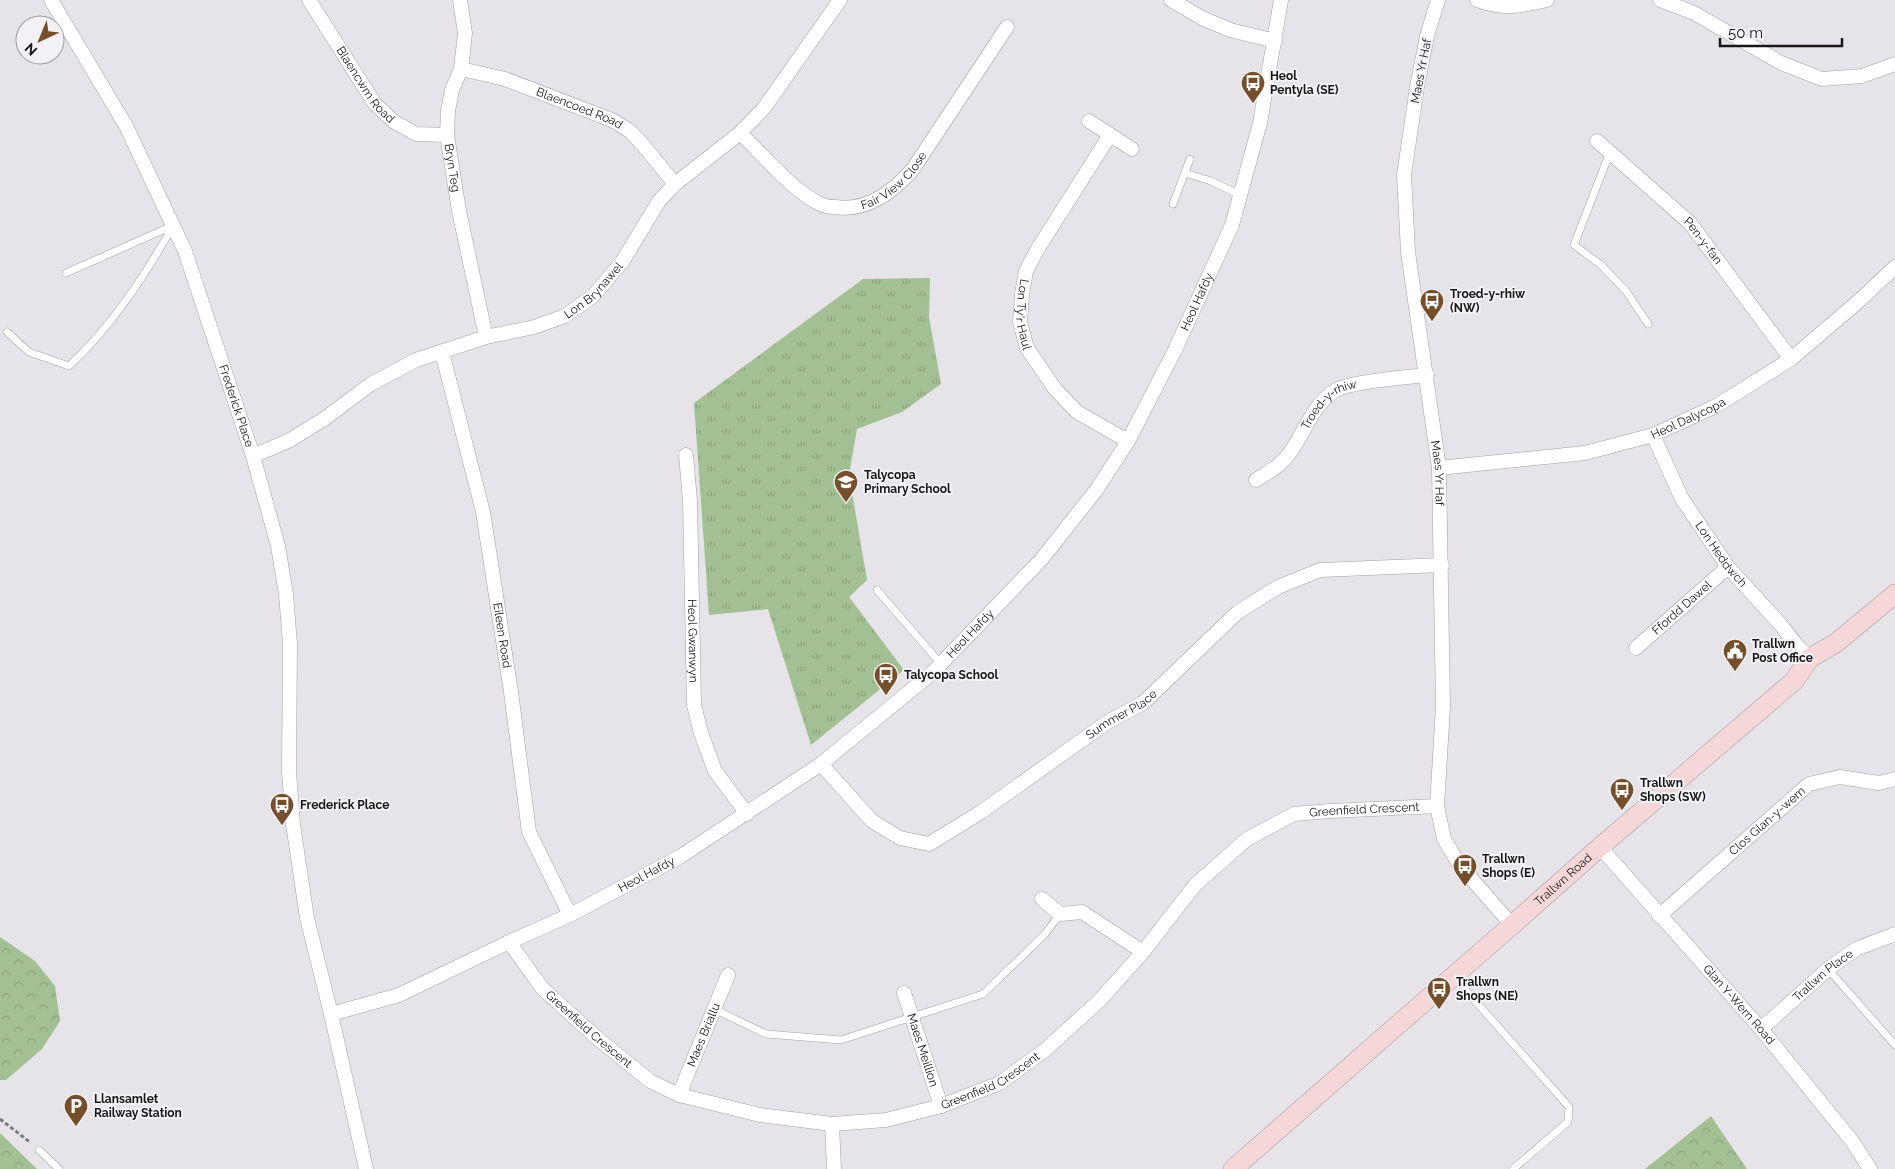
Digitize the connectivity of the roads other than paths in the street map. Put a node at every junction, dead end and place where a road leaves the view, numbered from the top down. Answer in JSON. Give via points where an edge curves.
{"nodes":[{"id":1,"x":51,"y":0,"type":"edge"},
{"id":2,"x":310,"y":0,"type":"edge"},
{"id":3,"x":460,"y":0,"type":"edge"},
{"id":4,"x":840,"y":0,"type":"edge"},
{"id":5,"x":1171,"y":0,"type":"edge"},
{"id":6,"x":1282,"y":0,"type":"edge"},
{"id":7,"x":1438,"y":0,"type":"edge"},
{"id":8,"x":1477,"y":0,"type":"edge"},
{"id":9,"x":1548,"y":0,"type":"edge"},
{"id":10,"x":1660,"y":0,"type":"edge"},
{"id":11,"x":1007,"y":27,"type":"dead end"},
{"id":12,"x":1276,"y":41,"type":"junction"},
{"id":13,"x":1895,"y":64,"type":"edge"},
{"id":14,"x":461,"y":69,"type":"junction"},
{"id":15,"x":1089,"y":121,"type":"dead end"},
{"id":16,"x":447,"y":134,"type":"junction"},
{"id":17,"x":740,"y":134,"type":"junction"},
{"id":18,"x":1110,"y":135,"type":"junction"},
{"id":19,"x":1596,"y":141,"type":"dead end"},
{"id":20,"x":1132,"y":149,"type":"dead end"},
{"id":21,"x":1610,"y":152,"type":"junction"},
{"id":22,"x":1190,"y":159,"type":"dead end"},
{"id":23,"x":1185,"y":173,"type":"junction"},
{"id":24,"x":675,"y":184,"type":"junction"},
{"id":25,"x":1240,"y":195,"type":"junction"},
{"id":26,"x":1174,"y":204,"type":"dead end"},
{"id":27,"x":173,"y":226,"type":"junction"},
{"id":28,"x":1895,"y":267,"type":"edge"},
{"id":29,"x":66,"y":273,"type":"dead end"},
{"id":30,"x":1648,"y":324,"type":"dead end"},
{"id":31,"x":7,"y":332,"type":"dead end"},
{"id":32,"x":486,"y":337,"type":"junction"},
{"id":33,"x":442,"y":352,"type":"junction"},
{"id":34,"x":1791,"y":359,"type":"junction"},
{"id":35,"x":1426,"y":375,"type":"junction"},
{"id":36,"x":1653,"y":435,"type":"junction"},
{"id":37,"x":1128,"y":441,"type":"junction"},
{"id":38,"x":686,"y":455,"type":"dead end"},
{"id":39,"x":253,"y":456,"type":"junction"},
{"id":40,"x":1439,"y":468,"type":"junction"},
{"id":41,"x":1256,"y":480,"type":"dead end"},
{"id":42,"x":1442,"y":565,"type":"junction"},
{"id":43,"x":1728,"y":567,"type":"junction"},
{"id":44,"x":877,"y":590,"type":"dead end"},
{"id":45,"x":1895,"y":594,"type":"edge"},
{"id":46,"x":1636,"y":648,"type":"dead end"},
{"id":47,"x":1810,"y":658,"type":"junction"},
{"id":48,"x":941,"y":664,"type":"junction"},
{"id":49,"x":822,"y":764,"type":"junction"},
{"id":50,"x":1895,"y":779,"type":"edge"},
{"id":51,"x":1437,"y":806,"type":"junction"},
{"id":52,"x":747,"y":814,"type":"junction"},
{"id":53,"x":1600,"y":847,"type":"junction"},
{"id":54,"x":1042,"y":899,"type":"dead end"},
{"id":55,"x":1060,"y":914,"type":"junction"},
{"id":56,"x":570,"y":915,"type":"junction"},
{"id":57,"x":1659,"y":916,"type":"junction"},
{"id":58,"x":1512,"y":925,"type":"junction"},
{"id":59,"x":1895,"y":934,"type":"edge"},
{"id":60,"x":509,"y":942,"type":"junction"},
{"id":61,"x":1143,"y":952,"type":"junction"},
{"id":62,"x":1828,"y":969,"type":"junction"},
{"id":63,"x":728,"y":975,"type":"dead end"},
{"id":64,"x":1454,"y":977,"type":"junction"},
{"id":65,"x":904,"y":993,"type":"dead end"},
{"id":66,"x":714,"y":1009,"type":"junction"},
{"id":67,"x":331,"y":1014,"type":"junction"},
{"id":68,"x":912,"y":1017,"type":"junction"},
{"id":69,"x":1761,"y":1029,"type":"junction"},
{"id":70,"x":1895,"y":1045,"type":"edge"},
{"id":71,"x":679,"y":1096,"type":"junction"},
{"id":72,"x":940,"y":1106,"type":"junction"},
{"id":73,"x":832,"y":1124,"type":"junction"},
{"id":74,"x":39,"y":1150,"type":"road end"},
{"id":75,"x":58,"y":1169,"type":"edge"},
{"id":76,"x":366,"y":1169,"type":"edge"},
{"id":77,"x":834,"y":1169,"type":"edge"},
{"id":78,"x":1233,"y":1169,"type":"edge"},
{"id":79,"x":1513,"y":1169,"type":"edge"},
{"id":80,"x":1870,"y":1169,"type":"edge"}],
"edges":[{"from":1,"to":27,"type":"street","name":"Frederick Place","via":[[126,126]]},
{"from":2,"to":16,"type":"street","name":"Blaencwm Road","via":[[375,104],[393,121],[416,134]]},
{"from":3,"to":14,"type":"street","name":"Bryn Teg","via":[[465,33]]},
{"from":4,"to":17,"type":"street","name":"Lon Brynawel","via":[[764,108]]},
{"from":5,"to":12,"type":"street","via":[[1230,30]]},
{"from":6,"to":12,"type":"street","name":"Heol Hafdy"},
{"from":7,"to":35,"type":"street","name":"Maes Yr Haf","via":[[1417,87],[1404,175],[1408,252]]},
{"from":8,"to":9,"type":"street","via":[[1515,7]]},
{"from":10,"to":13,"type":"street","via":[[1694,13],[1782,63],[1822,79],[1862,76]]},
{"from":11,"to":17,"type":"street","name":"Fair View Close","via":[[913,169],[886,195],[866,205],[846,209],[821,205],[800,192]]},
{"from":12,"to":25,"type":"street","name":"Heol Hafdy","via":[[1260,123]]},
{"from":14,"to":16,"type":"street","name":"Bryn Teg","via":[[452,90]]},
{"from":14,"to":24,"type":"street","name":"Blaencoed Road","via":[[505,79],[612,120],[643,144]]},
{"from":15,"to":18,"type":"street"},
{"from":16,"to":32,"type":"street","name":"Bryn Teg","via":[[459,212]]},
{"from":17,"to":24,"type":"street","name":"Lon Brynawel"},
{"from":18,"to":20,"type":"street"},
{"from":18,"to":37,"type":"street","name":"Lon Ty'r Haul","via":[[1036,250],[1026,271],[1020,322],[1027,348],[1055,390],[1077,412]]},
{"from":19,"to":21,"type":"street","name":"Pen-y-fan"},
{"from":21,"to":30,"type":"lane","via":[[1574,245],[1601,265],[1626,291]]},
{"from":21,"to":34,"type":"street","name":"Pen-y-fan","via":[[1690,223]]},
{"from":22,"to":23,"type":"lane"},
{"from":23,"to":25,"type":"lane"},
{"from":23,"to":26,"type":"lane"},
{"from":24,"to":32,"type":"street","name":"Lon Brynawel","via":[[659,201],[622,262],[592,296],[565,316],[534,327]]},
{"from":25,"to":37,"type":"street","name":"Heol Hafdy","via":[[1232,225],[1175,350]]},
{"from":27,"to":29,"type":"lane"},
{"from":27,"to":31,"type":"lane","via":[[127,300],[90,347],[69,366],[29,352]]},
{"from":27,"to":39,"type":"street","name":"Frederick Place","via":[[185,251]]},
{"from":28,"to":34,"type":"street","name":"Heol Dalycopa"},
{"from":32,"to":33,"type":"street","name":"Lon Brynawel"},
{"from":33,"to":39,"type":"street","name":"Lon Brynawel","via":[[416,360],[371,384],[290,440]]},
{"from":33,"to":56,"type":"street","name":"Eileen Road","via":[[483,512],[529,832]]},
{"from":34,"to":36,"type":"street","name":"Heol Dalycopa","via":[[1716,406]]},
{"from":35,"to":40,"type":"street","name":"Maes Yr Haf"},
{"from":35,"to":41,"type":"street","name":"Troed-y-rhiw","via":[[1338,389],[1315,409],[1288,455],[1278,466]]},
{"from":36,"to":40,"type":"street","name":"Heol Dalycopa","via":[[1586,453]]},
{"from":36,"to":43,"type":"street","name":"Lon Heddwch","via":[[1682,499]]},
{"from":37,"to":48,"type":"street","name":"Heol Hafdy","via":[[1041,560]]},
{"from":38,"to":52,"type":"street","name":"Heol Gwanwyn","via":[[690,501],[694,705],[715,771]]},
{"from":39,"to":67,"type":"street","name":"Frederick Place","via":[[278,546],[286,594],[293,824],[307,918]]},
{"from":40,"to":42,"type":"street","name":"Maes Yr Haf"},
{"from":42,"to":49,"type":"street","name":"Summer Place","via":[[1320,570],[1278,587],[1238,612],[1143,702],[1106,723],[929,844],[900,838],[872,820]]},
{"from":42,"to":51,"type":"street","name":"Maes Yr Haf","via":[[1444,707]]},
{"from":43,"to":46,"type":"street","name":"Ffordd Dawel"},
{"from":43,"to":47,"type":"street","name":"Lon Heddwch"},
{"from":44,"to":48,"type":"lane"},
{"from":45,"to":47,"type":"street","name":"Trallwn Road","via":[[1836,643]]},
{"from":47,"to":53,"type":"street","name":"Trallwn Road","via":[[1794,681]]},
{"from":48,"to":49,"type":"street","name":"Heol Hafdy"},
{"from":49,"to":52,"type":"street","name":"Heol Hafdy"},
{"from":50,"to":57,"type":"street","name":"Clos Glan-y-wern","via":[[1879,783],[1840,777],[1809,784]]},
{"from":51,"to":58,"type":"street","name":"Maes Yr Haf","via":[[1444,839],[1460,867]]},
{"from":51,"to":61,"type":"street","name":"Greenfield Crescent","via":[[1294,814],[1248,839],[1195,885]]},
{"from":52,"to":56,"type":"street","name":"Heol Hafdy","via":[[681,856]]},
{"from":53,"to":57,"type":"street","name":"Glan Y-Wern Road"},
{"from":53,"to":58,"type":"street","name":"Trallwn Road"},
{"from":54,"to":55,"type":"street"},
{"from":55,"to":61,"type":"street","via":[[1082,912]]},
{"from":55,"to":68,"type":"lane","via":[[1045,934],[983,994]]},
{"from":56,"to":60,"type":"street","name":"Heol Hafdy"},
{"from":57,"to":69,"type":"street","name":"Glan Y-Wern Road"},
{"from":58,"to":64,"type":"street","name":"Trallwn Road"},
{"from":59,"to":62,"type":"street","name":"Trallwn Place","via":[[1856,949]]},
{"from":60,"to":67,"type":"street","name":"Heol Hafdy","via":[[399,995]]},
{"from":60,"to":71,"type":"street","name":"Greenfield Crescent","via":[[542,988],[597,1038],[650,1081]]},
{"from":61,"to":72,"type":"street","name":"Greenfield Crescent","via":[[1100,1000],[1045,1050],[1000,1083]]},
{"from":62,"to":69,"type":"street","name":"Trallwn Place"},
{"from":62,"to":70,"type":"lane"},
{"from":63,"to":66,"type":"street","name":"Maes Briallu"},
{"from":64,"to":78,"type":"street","name":"Trallwn Road"},
{"from":64,"to":79,"type":"lane","via":[[1568,1107],[1568,1122]]},
{"from":65,"to":68,"type":"street","name":"Maes Meillion"},
{"from":66,"to":68,"type":"lane","via":[[766,1034],[841,1040]]},
{"from":66,"to":71,"type":"street","name":"Maes Briallu"},
{"from":67,"to":76,"type":"street","name":"Frederick Place"},
{"from":68,"to":72,"type":"street","name":"Maes Meillion"},
{"from":69,"to":80,"type":"street","name":"Glan Y-Wern Road","via":[[1852,1141]]},
{"from":71,"to":73,"type":"street","name":"Greenfield Crescent","via":[[760,1115]]},
{"from":72,"to":73,"type":"street","name":"Greenfield Crescent","via":[[886,1120]]},
{"from":73,"to":77,"type":"street"},
{"from":74,"to":75,"type":"lane"}]}
